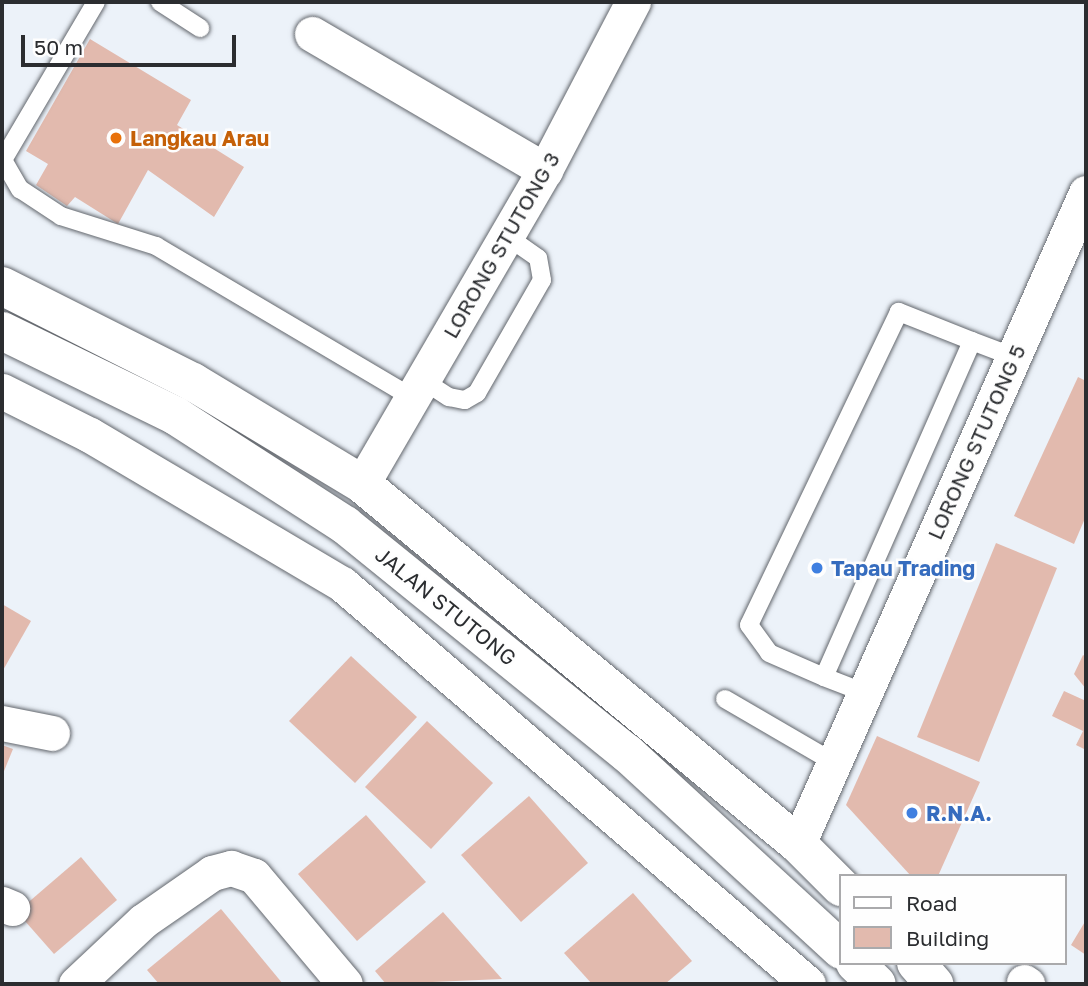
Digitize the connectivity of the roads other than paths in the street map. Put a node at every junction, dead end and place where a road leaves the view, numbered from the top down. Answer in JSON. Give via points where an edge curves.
{"nodes":[{"id":1,"x":96,"y":2,"type":"edge"},
{"id":2,"x":160,"y":2,"type":"edge"},
{"id":3,"x":633,"y":2,"type":"edge"},
{"id":4,"x":200,"y":28,"type":"dead end"},
{"id":5,"x":312,"y":34,"type":"dead end"},
{"id":6,"x":2,"y":160,"type":"edge"},
{"id":7,"x":545,"y":170,"type":"junction"},
{"id":8,"x":1086,"y":193,"type":"edge"},
{"id":9,"x":506,"y":236,"type":"junction"},
{"id":10,"x":2,"y":286,"type":"edge"},
{"id":11,"x":2,"y":331,"type":"edge"},
{"id":12,"x":972,"y":341,"type":"junction"},
{"id":13,"x":1014,"y":357,"type":"junction"},
{"id":14,"x":418,"y":389,"type":"junction"},
{"id":15,"x":2,"y":391,"type":"edge"},
{"id":16,"x":362,"y":484,"type":"junction"},
{"id":17,"x":824,"y":677,"type":"junction"},
{"id":18,"x":865,"y":693,"type":"junction"},
{"id":19,"x":725,"y":699,"type":"dead end"},
{"id":20,"x":2,"y":723,"type":"edge"},
{"id":21,"x":52,"y":733,"type":"dead end"},
{"id":22,"x":835,"y":763,"type":"junction"},
{"id":23,"x":798,"y":844,"type":"junction"},
{"id":24,"x":839,"y":885,"type":"edge"},
{"id":25,"x":839,"y":948,"type":"edge"},
{"id":26,"x":857,"y":965,"type":"edge"},
{"id":27,"x":918,"y":965,"type":"edge"},
{"id":28,"x":76,"y":984,"type":"edge"},
{"id":29,"x":345,"y":984,"type":"edge"},
{"id":30,"x":808,"y":984,"type":"edge"},
{"id":31,"x":877,"y":984,"type":"edge"},
{"id":32,"x":934,"y":984,"type":"edge"}],
"edges":[{"from":1,"to":6,"type":"lane"},
{"from":2,"to":4,"type":"lane"},
{"from":3,"to":7,"type":"street","name":"LORONG STUTONG 3"},
{"from":5,"to":7,"type":"street"},
{"from":6,"to":14,"type":"lane","via":[[20,189],[61,216],[156,246]]},
{"from":7,"to":9,"type":"street","name":"LORONG STUTONG 3"},
{"from":8,"to":13,"type":"street","name":"LORONG STUTONG 5"},
{"from":9,"to":14,"type":"street","name":"LORONG STUTONG 3"},
{"from":9,"to":14,"type":"lane","via":[[544,267],[530,303],[477,393],[465,400]]},
{"from":10,"to":16,"type":"main road","name":"JALAN STUTONG","via":[[194,382]]},
{"from":11,"to":25,"type":"main road","name":"JALAN STUTONG","via":[[176,416],[345,525],[627,752]]},
{"from":12,"to":13,"type":"lane"},
{"from":12,"to":17,"type":"lane"},
{"from":12,"to":17,"type":"lane","via":[[899,312],[756,606],[748,625],[769,653]]},
{"from":13,"to":18,"type":"street","name":"LORONG STUTONG 5"},
{"from":14,"to":16,"type":"street","name":"LORONG STUTONG 3"},
{"from":15,"to":30,"type":"street","via":[[90,435],[342,584]]},
{"from":16,"to":23,"type":"main road","name":"JALAN STUTONG"},
{"from":17,"to":18,"type":"lane"},
{"from":18,"to":22,"type":"street","name":"LORONG STUTONG 5"},
{"from":19,"to":22,"type":"lane"},
{"from":20,"to":21,"type":"street"},
{"from":22,"to":23,"type":"street","name":"LORONG STUTONG 5"},
{"from":23,"to":24,"type":"main road","name":"JALAN STUTONG"},
{"from":26,"to":31,"type":"main road"},
{"from":27,"to":32,"type":"main road"},
{"from":28,"to":29,"type":"street","via":[[142,921],[212,873],[231,868],[254,876]]}]}
